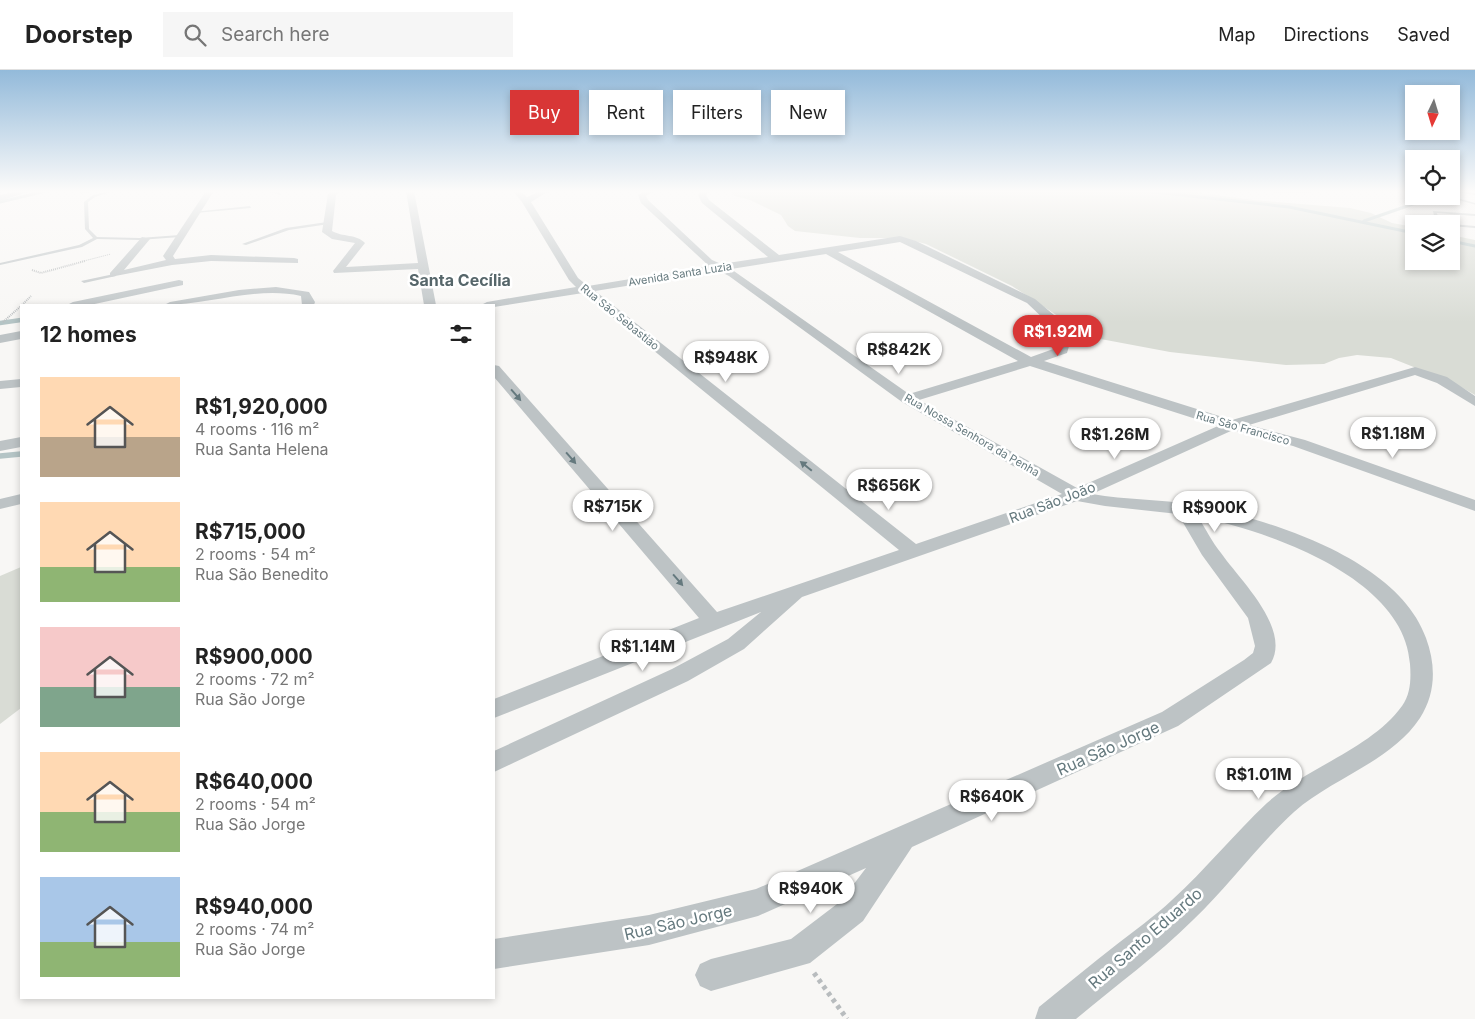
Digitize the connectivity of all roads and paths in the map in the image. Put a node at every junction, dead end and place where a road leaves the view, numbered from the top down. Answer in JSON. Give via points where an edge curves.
{"nodes":[{"id":1,"x":93,"y":235,"type":"edge"},
{"id":2,"x":270,"y":235,"type":"edge"},
{"id":3,"x":331,"y":235,"type":"edge"},
{"id":4,"x":417,"y":235,"type":"edge"},
{"id":5,"x":546,"y":235,"type":"edge"},
{"id":6,"x":680,"y":235,"type":"edge"},
{"id":7,"x":748,"y":235,"type":"edge"},
{"id":8,"x":180,"y":236,"type":"joint"},
{"id":9,"x":96,"y":238,"type":"junction"},
{"id":10,"x":145,"y":239,"type":"junction"},
{"id":11,"x":244,"y":244,"type":"dead end"},
{"id":12,"x":827,"y":250,"type":"junction"},
{"id":13,"x":776,"y":258,"type":"junction"},
{"id":14,"x":294,"y":261,"type":"dead end"},
{"id":15,"x":172,"y":262,"type":"junction"},
{"id":16,"x":0,"y":264,"type":"edge"},
{"id":17,"x":422,"y":266,"type":"junction"},
{"id":18,"x":720,"y":267,"type":"junction"},
{"id":19,"x":114,"y":275,"type":"junction"},
{"id":20,"x":84,"y":281,"type":"dead end"},
{"id":21,"x":182,"y":281,"type":"joint"},
{"id":22,"x":585,"y":289,"type":"junction"},
{"id":23,"x":252,"y":293,"type":"junction"},
{"id":24,"x":31,"y":296,"type":"dead end"},
{"id":25,"x":23,"y":304,"type":"edge"},
{"id":26,"x":78,"y":304,"type":"edge"},
{"id":27,"x":132,"y":304,"type":"edge"},
{"id":28,"x":177,"y":304,"type":"edge"},
{"id":29,"x":229,"y":304,"type":"edge"},
{"id":30,"x":308,"y":304,"type":"edge"},
{"id":31,"x":430,"y":304,"type":"edge"},
{"id":32,"x":492,"y":304,"type":"edge"},
{"id":33,"x":20,"y":335,"type":"edge"},
{"id":34,"x":0,"y":339,"type":"edge"},
{"id":35,"x":1029,"y":362,"type":"junction"},
{"id":36,"x":495,"y":370,"type":"edge"},
{"id":37,"x":20,"y":383,"type":"edge"},
{"id":38,"x":0,"y":385,"type":"edge"},
{"id":39,"x":907,"y":399,"type":"junction"},
{"id":40,"x":1475,"y":402,"type":"edge"},
{"id":41,"x":1232,"y":425,"type":"junction"},
{"id":42,"x":20,"y":442,"type":"edge"},
{"id":43,"x":0,"y":446,"type":"edge"},
{"id":44,"x":1076,"y":495,"type":"junction"},
{"id":45,"x":20,"y":499,"type":"edge"},
{"id":46,"x":0,"y":504,"type":"edge"},
{"id":47,"x":1475,"y":506,"type":"edge"},
{"id":48,"x":1185,"y":510,"type":"junction"},
{"id":49,"x":914,"y":552,"type":"junction"},
{"id":50,"x":799,"y":590,"type":"junction"},
{"id":51,"x":712,"y":621,"type":"junction"},
{"id":52,"x":495,"y":709,"type":"edge"},
{"id":53,"x":495,"y":762,"type":"edge"},
{"id":54,"x":902,"y":840,"type":"junction"},
{"id":55,"x":799,"y":952,"type":"junction"},
{"id":56,"x":495,"y":954,"type":"edge"},
{"id":57,"x":711,"y":975,"type":"dead end"},
{"id":58,"x":847,"y":1019,"type":"edge"},
{"id":59,"x":1051,"y":1019,"type":"edge"}],
"edges":[{"from":1,"to":9,"type":"lane"},
{"from":2,"to":11,"type":"lane"},
{"from":3,"to":17,"type":"street","via":[[360,243],[338,271]]},
{"from":4,"to":17,"type":"street"},
{"from":5,"to":22,"type":"street","name":"Rua São Sebastião","via":[[569,276]]},
{"from":6,"to":18,"type":"street","name":"Rua Nossa Senhora da Penha","via":[[708,262]]},
{"from":7,"to":13,"type":"street"},
{"from":8,"to":10,"type":"lane"},
{"from":8,"to":15,"type":"street","via":[[168,256]]},
{"from":9,"to":10,"type":"lane"},
{"from":9,"to":16,"type":"lane","via":[[80,246]]},
{"from":10,"to":19,"type":"street"},
{"from":12,"to":13,"type":"street","name":"Avenida Santa Luzia"},
{"from":12,"to":35,"type":"street","name":"Rua São Francisco"},
{"from":12,"to":35,"type":"street","name":"Avenida Santa Luzia","via":[[903,240],[1031,302],[1046,313],[1064,347]]},
{"from":13,"to":18,"type":"street","name":"Avenida Santa Luzia"},
{"from":14,"to":15,"type":"street"},
{"from":15,"to":19,"type":"street"},
{"from":17,"to":31,"type":"street"},
{"from":18,"to":22,"type":"street","name":"Avenida Santa Luzia"},
{"from":18,"to":39,"type":"street","name":"Rua Nossa Senhora da Penha"},
{"from":19,"to":20,"type":"lane"},
{"from":21,"to":26,"type":"street"},
{"from":21,"to":27,"type":"street"},
{"from":22,"to":32,"type":"street","name":"Avenida Santa Luzia"},
{"from":49,"to":22,"type":"street","name":"Rua São Sebastião","one_way":true},
{"from":23,"to":28,"type":"street"},
{"from":23,"to":29,"type":"street"},
{"from":23,"to":30,"type":"street","via":[[300,292],[307,296]]},
{"from":24,"to":25,"type":"path"},
{"from":33,"to":34,"type":"street"},
{"from":35,"to":39,"type":"street"},
{"from":35,"to":41,"type":"street","name":"Rua São Francisco"},
{"from":36,"to":51,"type":"street","one_way":true},
{"from":37,"to":38,"type":"street"},
{"from":39,"to":44,"type":"street","name":"Rua Nossa Senhora da Penha"},
{"from":40,"to":41,"type":"street","name":"Rua São João","via":[[1442,380],[1415,370]]},
{"from":41,"to":44,"type":"street","name":"Rua São João"},
{"from":41,"to":47,"type":"street","name":"Rua São Francisco","via":[[1308,446]]},
{"from":42,"to":43,"type":"street"},
{"from":44,"to":48,"type":"street","name":"Rua Santo Eduardo","via":[[1103,502]]},
{"from":44,"to":49,"type":"street","name":"Rua São João"},
{"from":45,"to":46,"type":"street"},
{"from":48,"to":54,"type":"street","name":"Rua São Jorge","via":[[1212,555],[1258,618],[1266,646],[1263,657],[1170,719]]},
{"from":48,"to":59,"type":"street","name":"Rua Santo Eduardo","via":[[1228,519],[1302,543],[1342,563],[1375,587],[1404,614],[1412,627],[1423,659],[1421,690],[1415,708],[1399,726],[1379,742],[1316,780],[1277,811],[1182,911]]},
{"from":49,"to":50,"type":"street","name":"Rua São João"},
{"from":50,"to":51,"type":"street","name":"Rua São João"},
{"from":50,"to":53,"type":"street","via":[[736,644],[680,675]]},
{"from":51,"to":52,"type":"street","name":"Rua São João"},
{"from":54,"to":55,"type":"street","via":[[852,911]]},
{"from":54,"to":56,"type":"street","name":"Rua São Jorge","via":[[758,902],[649,930]]},
{"from":55,"to":57,"type":"street"},
{"from":55,"to":58,"type":"path"}]}
